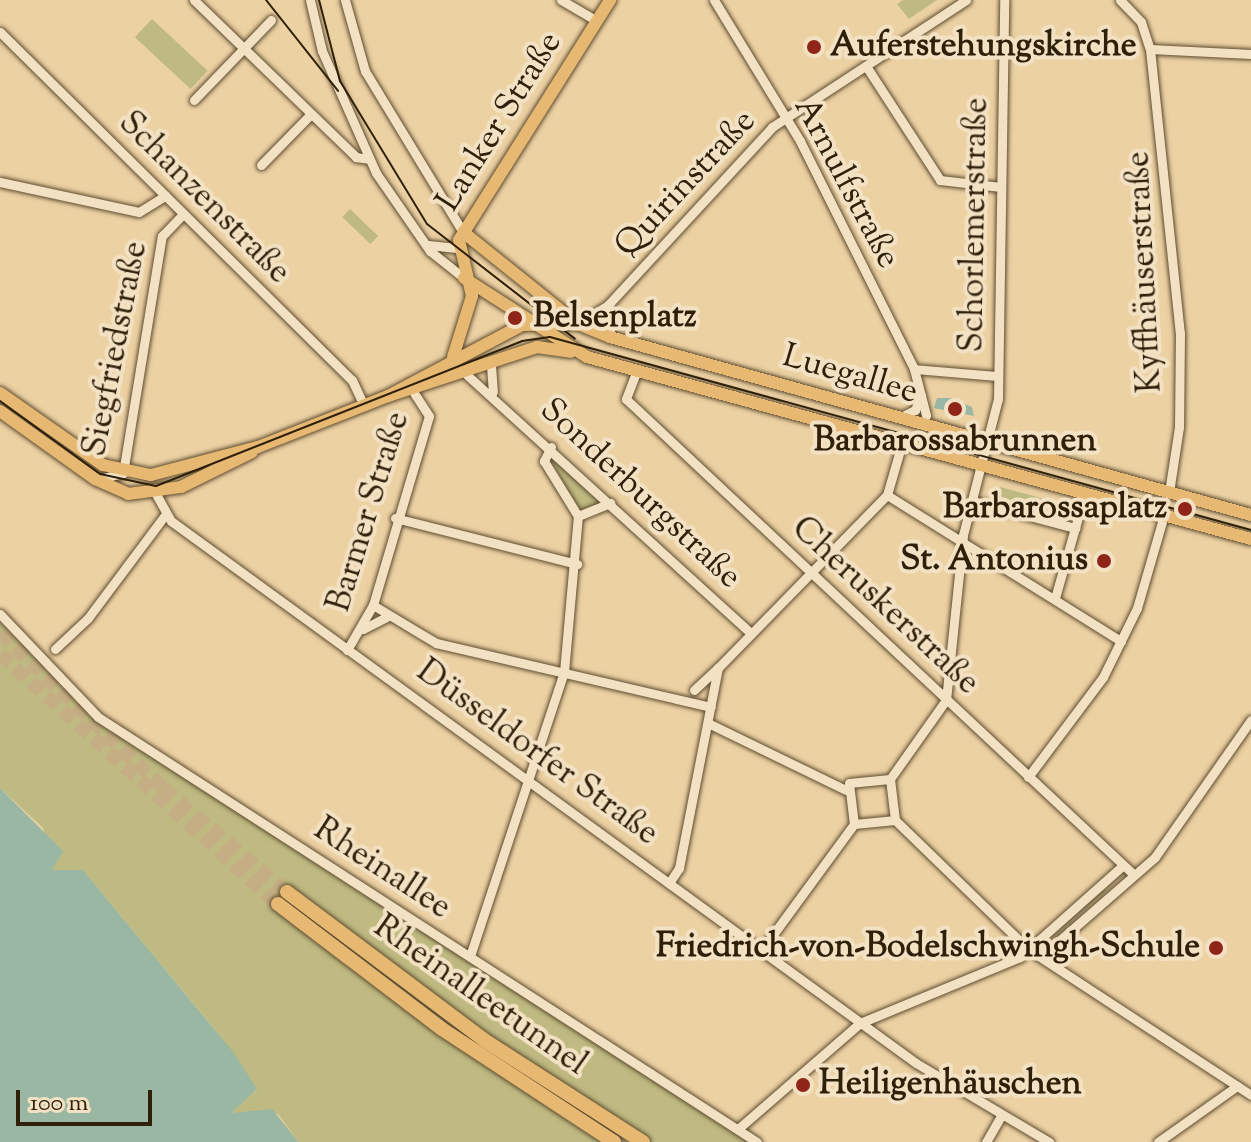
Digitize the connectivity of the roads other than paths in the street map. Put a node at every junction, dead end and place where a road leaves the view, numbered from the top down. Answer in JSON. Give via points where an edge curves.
{"nodes":[{"id":1,"x":194,"y":0,"type":"edge"},
{"id":2,"x":310,"y":0,"type":"edge"},
{"id":3,"x":345,"y":0,"type":"edge"},
{"id":4,"x":561,"y":0,"type":"edge"},
{"id":5,"x":610,"y":0,"type":"edge"},
{"id":6,"x":714,"y":0,"type":"edge"},
{"id":7,"x":966,"y":0,"type":"edge"},
{"id":8,"x":1004,"y":0,"type":"edge"},
{"id":9,"x":1120,"y":0,"type":"edge"},
{"id":10,"x":271,"y":20,"type":"dead end"},
{"id":11,"x":597,"y":21,"type":"junction"},
{"id":12,"x":0,"y":32,"type":"edge"},
{"id":13,"x":243,"y":49,"type":"junction"},
{"id":14,"x":1150,"y":49,"type":"junction"},
{"id":15,"x":1251,"y":54,"type":"edge"},
{"id":16,"x":866,"y":66,"type":"junction"},
{"id":17,"x":194,"y":100,"type":"dead end"},
{"id":18,"x":311,"y":114,"type":"junction"},
{"id":19,"x":785,"y":117,"type":"junction"},
{"id":20,"x":368,"y":159,"type":"junction"},
{"id":21,"x":261,"y":165,"type":"dead end"},
{"id":22,"x":0,"y":182,"type":"edge"},
{"id":23,"x":1001,"y":187,"type":"junction"},
{"id":24,"x":165,"y":196,"type":"junction"},
{"id":25,"x":183,"y":214,"type":"junction"},
{"id":26,"x":463,"y":232,"type":"junction"},
{"id":27,"x":428,"y":245,"type":"junction"},
{"id":28,"x":457,"y":248,"type":"junction"},
{"id":29,"x":464,"y":278,"type":"junction"},
{"id":30,"x":608,"y":305,"type":"junction"},
{"id":31,"x":533,"y":322,"type":"junction"},
{"id":32,"x":578,"y":324,"type":"junction"},
{"id":33,"x":610,"y":337,"type":"junction"},
{"id":34,"x":453,"y":357,"type":"junction"},
{"id":35,"x":587,"y":357,"type":"junction"},
{"id":36,"x":491,"y":365,"type":"junction"},
{"id":37,"x":914,"y":369,"type":"junction"},
{"id":38,"x":637,"y":370,"type":"junction"},
{"id":39,"x":467,"y":375,"type":"junction"},
{"id":40,"x":998,"y":376,"type":"junction"},
{"id":41,"x":493,"y":392,"type":"junction"},
{"id":42,"x":0,"y":393,"type":"edge"},
{"id":43,"x":414,"y":393,"type":"junction"},
{"id":44,"x":921,"y":395,"type":"junction"},
{"id":45,"x":388,"y":396,"type":"junction"},
{"id":46,"x":364,"y":406,"type":"junction"},
{"id":47,"x":0,"y":411,"type":"edge"},
{"id":48,"x":926,"y":415,"type":"joint"},
{"id":49,"x":898,"y":418,"type":"junction"},
{"id":50,"x":934,"y":427,"type":"junction"},
{"id":51,"x":902,"y":443,"type":"junction"},
{"id":52,"x":258,"y":447,"type":"junction"},
{"id":53,"x":551,"y":447,"type":"junction"},
{"id":54,"x":988,"y":447,"type":"junction"},
{"id":55,"x":198,"y":461,"type":"junction"},
{"id":56,"x":983,"y":465,"type":"junction"},
{"id":57,"x":123,"y":473,"type":"junction"},
{"id":58,"x":141,"y":475,"type":"junction"},
{"id":59,"x":95,"y":479,"type":"junction"},
{"id":60,"x":1169,"y":492,"type":"junction"},
{"id":61,"x":1085,"y":493,"type":"junction"},
{"id":62,"x":156,"y":494,"type":"junction"},
{"id":63,"x":887,"y":495,"type":"junction"},
{"id":64,"x":973,"y":501,"type":"junction"},
{"id":65,"x":611,"y":503,"type":"junction"},
{"id":66,"x":165,"y":515,"type":"junction"},
{"id":67,"x":1164,"y":515,"type":"junction"},
{"id":68,"x":1251,"y":515,"type":"edge"},
{"id":69,"x":578,"y":516,"type":"junction"},
{"id":70,"x":395,"y":518,"type":"junction"},
{"id":71,"x":1075,"y":528,"type":"junction"},
{"id":72,"x":1251,"y":539,"type":"edge"},
{"id":73,"x":963,"y":543,"type":"junction"},
{"id":74,"x":577,"y":564,"type":"junction"},
{"id":75,"x":812,"y":573,"type":"junction"},
{"id":76,"x":1055,"y":598,"type":"junction"},
{"id":77,"x":373,"y":605,"type":"junction"},
{"id":78,"x":0,"y":614,"type":"edge"},
{"id":79,"x":389,"y":616,"type":"junction"},
{"id":80,"x":363,"y":629,"type":"junction"},
{"id":81,"x":751,"y":633,"type":"junction"},
{"id":82,"x":1121,"y":641,"type":"junction"},
{"id":83,"x":55,"y":649,"type":"dead end"},
{"id":84,"x":347,"y":650,"type":"junction"},
{"id":85,"x":718,"y":668,"type":"junction"},
{"id":86,"x":564,"y":672,"type":"junction"},
{"id":87,"x":694,"y":690,"type":"dead end"},
{"id":88,"x":946,"y":700,"type":"junction"},
{"id":89,"x":711,"y":707,"type":"junction"},
{"id":90,"x":1251,"y":720,"type":"edge"},
{"id":91,"x":710,"y":724,"type":"junction"},
{"id":92,"x":1028,"y":777,"type":"junction"},
{"id":93,"x":890,"y":779,"type":"junction"},
{"id":94,"x":531,"y":782,"type":"junction"},
{"id":95,"x":846,"y":790,"type":"junction"},
{"id":96,"x":895,"y":820,"type":"junction"},
{"id":97,"x":854,"y":824,"type":"junction"},
{"id":98,"x":1122,"y":866,"type":"junction"},
{"id":99,"x":1132,"y":873,"type":"junction"},
{"id":100,"x":669,"y":883,"type":"junction"},
{"id":101,"x":1028,"y":949,"type":"junction"},
{"id":102,"x":761,"y":951,"type":"junction"},
{"id":103,"x":1044,"y":954,"type":"junction"},
{"id":104,"x":470,"y":956,"type":"junction"},
{"id":105,"x":860,"y":1023,"type":"junction"},
{"id":106,"x":1246,"y":1088,"type":"edge"},
{"id":107,"x":1001,"y":1116,"type":"junction"},
{"id":108,"x":738,"y":1129,"type":"junction"},
{"id":109,"x":614,"y":1142,"type":"edge"},
{"id":110,"x":643,"y":1142,"type":"edge"},
{"id":111,"x":757,"y":1142,"type":"edge"},
{"id":112,"x":986,"y":1142,"type":"edge"},
{"id":113,"x":1049,"y":1142,"type":"edge"},
{"id":114,"x":1158,"y":1142,"type":"edge"}],
"edges":[{"from":1,"to":13,"type":"street"},
{"from":2,"to":20,"type":"street","via":[[322,51]]},
{"from":3,"to":26,"type":"street","via":[[373,88]]},
{"from":4,"to":11,"type":"street"},
{"from":5,"to":11,"type":"main road","name":"Lanker Straße"},
{"from":6,"to":19,"type":"street","name":"Arnulfstraße"},
{"from":7,"to":16,"type":"street","name":"Quirinstraße"},
{"from":8,"to":23,"type":"street","name":"Schorlemerstraße"},
{"from":9,"to":14,"type":"street","name":"Kyffhäuserstraße","via":[[1141,22]]},
{"from":10,"to":13,"type":"street"},
{"from":11,"to":26,"type":"main road","name":"Lanker Straße"},
{"from":12,"to":24,"type":"street","name":"Schanzenstraße"},
{"from":13,"to":17,"type":"street"},
{"from":13,"to":18,"type":"street"},
{"from":14,"to":15,"type":"street"},
{"from":14,"to":60,"type":"street","name":"Kyffhäuserstraße","via":[[1180,333],[1179,427]]},
{"from":16,"to":19,"type":"street","name":"Quirinstraße"},
{"from":16,"to":23,"type":"street","via":[[940,180]]},
{"from":18,"to":20,"type":"street","via":[[356,157]]},
{"from":18,"to":21,"type":"street"},
{"from":19,"to":30,"type":"street","name":"Quirinstraße"},
{"from":19,"to":37,"type":"street","name":"Arnulfstraße"},
{"from":20,"to":27,"type":"street"},
{"from":22,"to":24,"type":"street","via":[[139,212]]},
{"from":23,"to":40,"type":"street","name":"Schorlemerstraße"},
{"from":24,"to":25,"type":"street","name":"Schanzenstraße"},
{"from":25,"to":46,"type":"street","name":"Schanzenstraße","via":[[352,380]]},
{"from":25,"to":57,"type":"street","name":"Siegfriedstraße","via":[[162,236]]},
{"from":26,"to":28,"type":"main road","name":"Lanker Straße"},
{"from":26,"to":32,"type":"main road","name":"Luegallee"},
{"from":27,"to":28,"type":"street"},
{"from":27,"to":29,"type":"street"},
{"from":28,"to":29,"type":"main road","name":"Lanker Straße"},
{"from":29,"to":31,"type":"main road","name":"Luegallee"},
{"from":29,"to":34,"type":"main road","via":[[472,296]]},
{"from":30,"to":32,"type":"street","name":"Quirinstraße"},
{"from":30,"to":33,"type":"street","name":"Quirinstraße"},
{"from":31,"to":32,"type":"main road"},
{"from":31,"to":34,"type":"main road"},
{"from":31,"to":35,"type":"main road","name":"Luegallee"},
{"from":32,"to":33,"type":"main road","name":"Luegallee"},
{"from":33,"to":49,"type":"main road","name":"Luegallee"},
{"from":34,"to":45,"type":"main road"},
{"from":35,"to":36,"type":"main road","via":[[545,346]]},
{"from":35,"to":38,"type":"main road","name":"Luegallee"},
{"from":36,"to":39,"type":"main road"},
{"from":36,"to":41,"type":"street","name":"Sonderburgstraße"},
{"from":37,"to":40,"type":"street"},
{"from":37,"to":44,"type":"street","name":"Arnulfstraße"},
{"from":38,"to":51,"type":"main road","name":"Luegallee"},
{"from":38,"to":75,"type":"street","name":"Cheruskerstraße","via":[[626,399]]},
{"from":39,"to":41,"type":"street","name":"Sonderburgstraße"},
{"from":39,"to":43,"type":"main road"},
{"from":40,"to":54,"type":"street","name":"Schorlemerstraße"},
{"from":41,"to":53,"type":"street","name":"Sonderburgstraße"},
{"from":42,"to":57,"type":"main road"},
{"from":43,"to":45,"type":"main road"},
{"from":43,"to":70,"type":"street","name":"Barmer Straße","via":[[429,416]]},
{"from":44,"to":48,"type":"street","name":"Arnulfstraße"},
{"from":44,"to":49,"type":"street","via":[[914,412]]},
{"from":45,"to":46,"type":"main road"},
{"from":46,"to":52,"type":"main road"},
{"from":47,"to":59,"type":"main road"},
{"from":48,"to":50,"type":"main road"},
{"from":49,"to":50,"type":"main road","name":"Luegallee"},
{"from":50,"to":54,"type":"main road","name":"Luegallee"},
{"from":51,"to":56,"type":"main road","name":"Luegallee"},
{"from":51,"to":63,"type":"street"},
{"from":52,"to":55,"type":"main road"},
{"from":52,"to":62,"type":"main road"},
{"from":53,"to":65,"type":"street","name":"Sonderburgstraße"},
{"from":53,"to":69,"type":"street","via":[[544,461]]},
{"from":54,"to":56,"type":"street","name":"Schorlemerstraße"},
{"from":54,"to":60,"type":"main road","name":"Luegallee"},
{"from":55,"to":58,"type":"main road"},
{"from":55,"to":62,"type":"main road","via":[[162,480]]},
{"from":56,"to":61,"type":"main road","name":"Luegallee"},
{"from":56,"to":64,"type":"street","name":"Schorlemerstraße"},
{"from":57,"to":58,"type":"main road"},
{"from":57,"to":59,"type":"street","name":"Siegfriedstraße"},
{"from":58,"to":62,"type":"main road"},
{"from":59,"to":62,"type":"main road","via":[[128,494]]},
{"from":60,"to":68,"type":"main road","name":"Luegallee"},
{"from":61,"to":67,"type":"main road","name":"Luegallee"},
{"from":61,"to":71,"type":"street"},
{"from":62,"to":66,"type":"street"},
{"from":63,"to":73,"type":"street"},
{"from":63,"to":75,"type":"street"},
{"from":64,"to":71,"type":"street"},
{"from":64,"to":73,"type":"street","name":"Schorlemerstraße"},
{"from":65,"to":69,"type":"street"},
{"from":65,"to":81,"type":"street","name":"Sonderburgstraße"},
{"from":66,"to":83,"type":"street","via":[[88,618]]},
{"from":66,"to":84,"type":"street","name":"Düsseldorfer Straße"},
{"from":67,"to":72,"type":"main road","name":"Luegallee"},
{"from":67,"to":82,"type":"street"},
{"from":69,"to":74,"type":"street"},
{"from":70,"to":74,"type":"street"},
{"from":70,"to":77,"type":"street","name":"Barmer Straße"},
{"from":71,"to":76,"type":"street"},
{"from":73,"to":76,"type":"street"},
{"from":73,"to":88,"type":"street","name":"Schorlemerstraße"},
{"from":74,"to":86,"type":"street"},
{"from":75,"to":81,"type":"street"},
{"from":75,"to":88,"type":"street","name":"Cheruskerstraße"},
{"from":76,"to":82,"type":"street"},
{"from":77,"to":79,"type":"street"},
{"from":77,"to":80,"type":"street","name":"Barmer Straße"},
{"from":78,"to":104,"type":"street","name":"Rheinallee","via":[[98,717]]},
{"from":79,"to":80,"type":"street"},
{"from":79,"to":86,"type":"street","via":[[422,639]]},
{"from":80,"to":84,"type":"street","name":"Barmer Straße"},
{"from":81,"to":85,"type":"street"},
{"from":82,"to":92,"type":"street","via":[[1086,705]]},
{"from":84,"to":94,"type":"street","name":"Düsseldorfer Straße"},
{"from":85,"to":87,"type":"street"},
{"from":85,"to":89,"type":"street"},
{"from":86,"to":89,"type":"street"},
{"from":86,"to":94,"type":"street"},
{"from":88,"to":92,"type":"street","name":"Cheruskerstraße"},
{"from":88,"to":93,"type":"street"},
{"from":89,"to":91,"type":"street"},
{"from":90,"to":99,"type":"street","via":[[1155,857]]},
{"from":91,"to":95,"type":"street"},
{"from":91,"to":100,"type":"street","via":[[679,868]]},
{"from":92,"to":98,"type":"street","name":"Cheruskerstraße"},
{"from":93,"to":95,"type":"street","via":[[849,783]]},
{"from":93,"to":96,"type":"street"},
{"from":94,"to":100,"type":"street","name":"Düsseldorfer Straße"},
{"from":94,"to":104,"type":"street"},
{"from":95,"to":97,"type":"street"},
{"from":96,"to":97,"type":"street"},
{"from":96,"to":101,"type":"street"},
{"from":97,"to":102,"type":"street"},
{"from":98,"to":99,"type":"street","name":"Cheruskerstraße"},
{"from":98,"to":101,"type":"street"},
{"from":99,"to":103,"type":"street"},
{"from":100,"to":102,"type":"street","name":"Düsseldorfer Straße"},
{"from":101,"to":103,"type":"street"},
{"from":101,"to":105,"type":"street"},
{"from":102,"to":105,"type":"street","name":"Düsseldorfer Straße"},
{"from":103,"to":106,"type":"street"},
{"from":104,"to":108,"type":"street","name":"Rheinallee"},
{"from":105,"to":107,"type":"street","name":"Düsseldorfer Straße"},
{"from":105,"to":108,"type":"street"},
{"from":106,"to":114,"type":"street"},
{"from":107,"to":112,"type":"street"},
{"from":107,"to":113,"type":"street","name":"Düsseldorfer Straße"},
{"from":108,"to":111,"type":"street","name":"Rheinallee"},
{"from":109,"to":110,"type":"highway","name":"Rheinalleetunnel","via":[[442,1029],[282,898],[450,1017]]}]}
